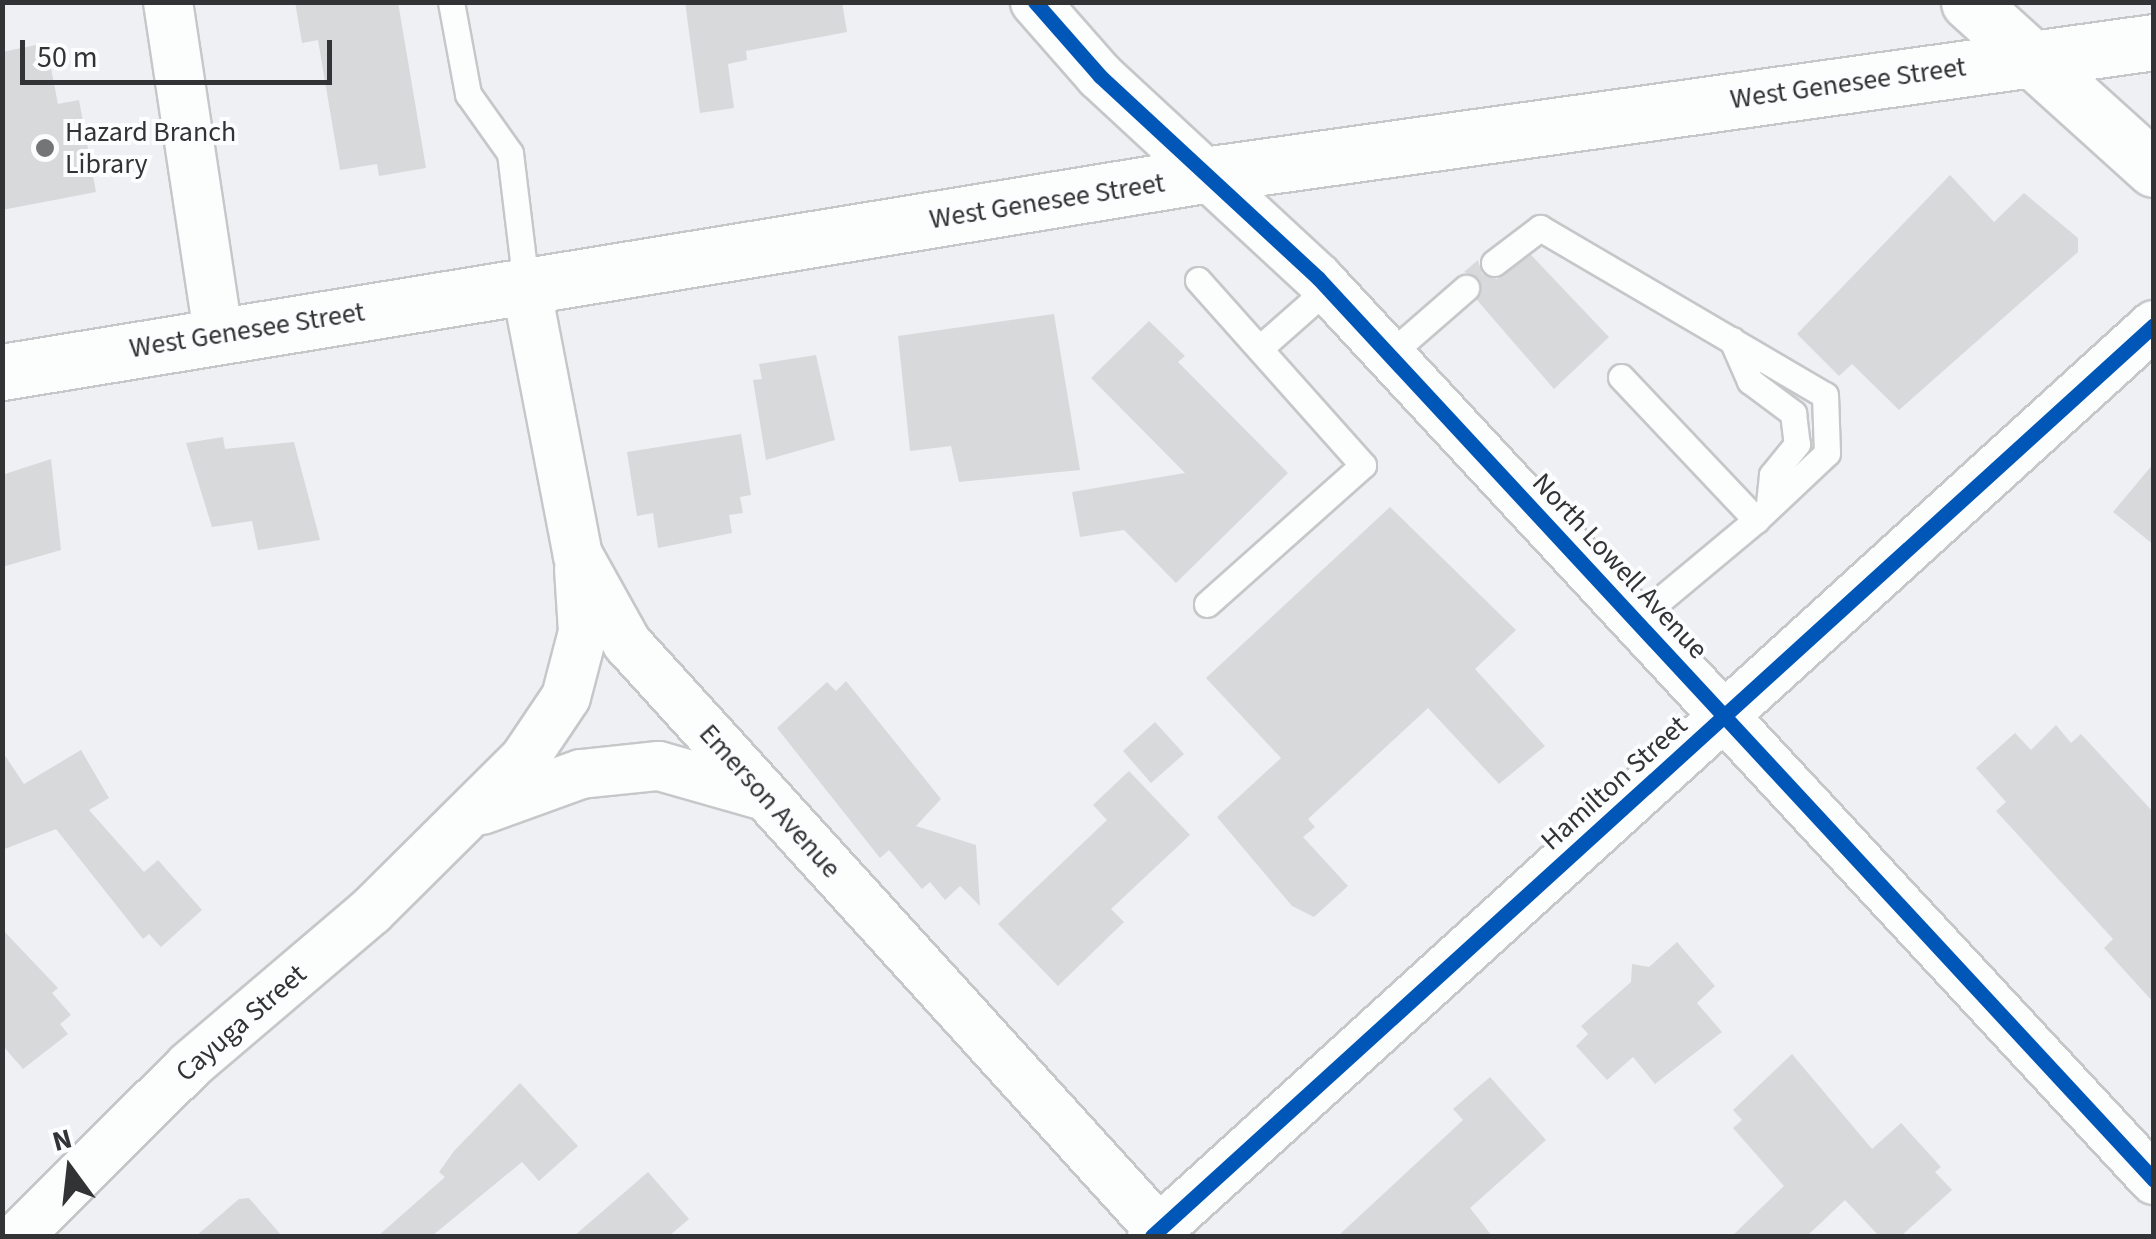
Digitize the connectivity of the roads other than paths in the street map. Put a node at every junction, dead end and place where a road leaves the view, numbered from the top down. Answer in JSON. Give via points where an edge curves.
{"nodes":[{"id":1,"x":168,"y":2,"type":"edge"},
{"id":2,"x":450,"y":2,"type":"edge"},
{"id":3,"x":1035,"y":2,"type":"edge"},
{"id":4,"x":1969,"y":2,"type":"edge"},
{"id":5,"x":2154,"y":42,"type":"edge"},
{"id":6,"x":2029,"y":58,"type":"junction"},
{"id":7,"x":2154,"y":169,"type":"edge"},
{"id":8,"x":1204,"y":176,"type":"junction"},
{"id":9,"x":1494,"y":264,"type":"dead end"},
{"id":10,"x":1198,"y":280,"type":"dead end"},
{"id":11,"x":526,"y":286,"type":"junction"},
{"id":12,"x":1328,"y":288,"type":"junction"},
{"id":13,"x":1466,"y":288,"type":"dead end"},
{"id":14,"x":2154,"y":325,"type":"edge"},
{"id":15,"x":218,"y":334,"type":"junction"},
{"id":16,"x":1732,"y":340,"type":"junction"},
{"id":17,"x":1260,"y":348,"type":"junction"},
{"id":18,"x":1390,"y":354,"type":"junction"},
{"id":19,"x":2,"y":372,"type":"edge"},
{"id":20,"x":1620,"y":377,"type":"dead end"},
{"id":21,"x":1762,"y":513,"type":"junction"},
{"id":22,"x":578,"y":555,"type":"junction"},
{"id":23,"x":1208,"y":604,"type":"dead end"},
{"id":24,"x":1636,"y":620,"type":"junction"},
{"id":25,"x":1725,"y":716,"type":"junction"},
{"id":26,"x":766,"y":797,"type":"junction"},
{"id":27,"x":469,"y":814,"type":"junction"},
{"id":28,"x":2154,"y":1180,"type":"edge"},
{"id":29,"x":1159,"y":1234,"type":"edge"},
{"id":30,"x":18,"y":1236,"type":"edge"}],
"edges":[{"from":1,"to":15,"type":"street"},
{"from":2,"to":11,"type":"lane","via":[[468,94],[510,153]]},
{"from":3,"to":8,"type":"street","name":"North Lowell Avenue"},
{"from":4,"to":6,"type":"main road"},
{"from":5,"to":6,"type":"main road","name":"West Genesee Street"},
{"from":6,"to":7,"type":"main road"},
{"from":6,"to":8,"type":"main road","name":"West Genesee Street"},
{"from":8,"to":11,"type":"main road","name":"West Genesee Street"},
{"from":8,"to":12,"type":"street","name":"North Lowell Avenue"},
{"from":9,"to":16,"type":"lane","via":[[1540,228]]},
{"from":10,"to":17,"type":"lane"},
{"from":11,"to":15,"type":"main road","name":"West Genesee Street"},
{"from":11,"to":22,"type":"street","name":"Emerson Avenue"},
{"from":12,"to":17,"type":"lane"},
{"from":12,"to":18,"type":"street","name":"North Lowell Avenue"},
{"from":13,"to":18,"type":"lane"},
{"from":14,"to":25,"type":"street","name":"Hamilton Street"},
{"from":15,"to":19,"type":"main road","name":"West Genesee Street"},
{"from":16,"to":21,"type":"lane","via":[[1750,381],[1793,413],[1797,444],[1772,474]]},
{"from":16,"to":21,"type":"lane","via":[[1825,395],[1827,452]]},
{"from":17,"to":23,"type":"lane","via":[[1363,465]]},
{"from":18,"to":24,"type":"street","name":"North Lowell Avenue"},
{"from":20,"to":21,"type":"lane"},
{"from":21,"to":24,"type":"lane"},
{"from":22,"to":26,"type":"street","name":"Emerson Avenue","via":[[627,643]]},
{"from":22,"to":27,"type":"street","name":"Cayuga Street","via":[[583,632],[566,697],[525,758]]},
{"from":24,"to":25,"type":"street","name":"North Lowell Avenue"},
{"from":25,"to":28,"type":"street","name":"North Lowell Avenue"},
{"from":25,"to":29,"type":"street","name":"Hamilton Street"},
{"from":26,"to":27,"type":"street","name":"Cayuga Street","via":[[659,766],[581,774]]},
{"from":26,"to":29,"type":"street","name":"Emerson Avenue"},
{"from":27,"to":30,"type":"street","name":"Cayuga Street","via":[[189,1066]]}]}
